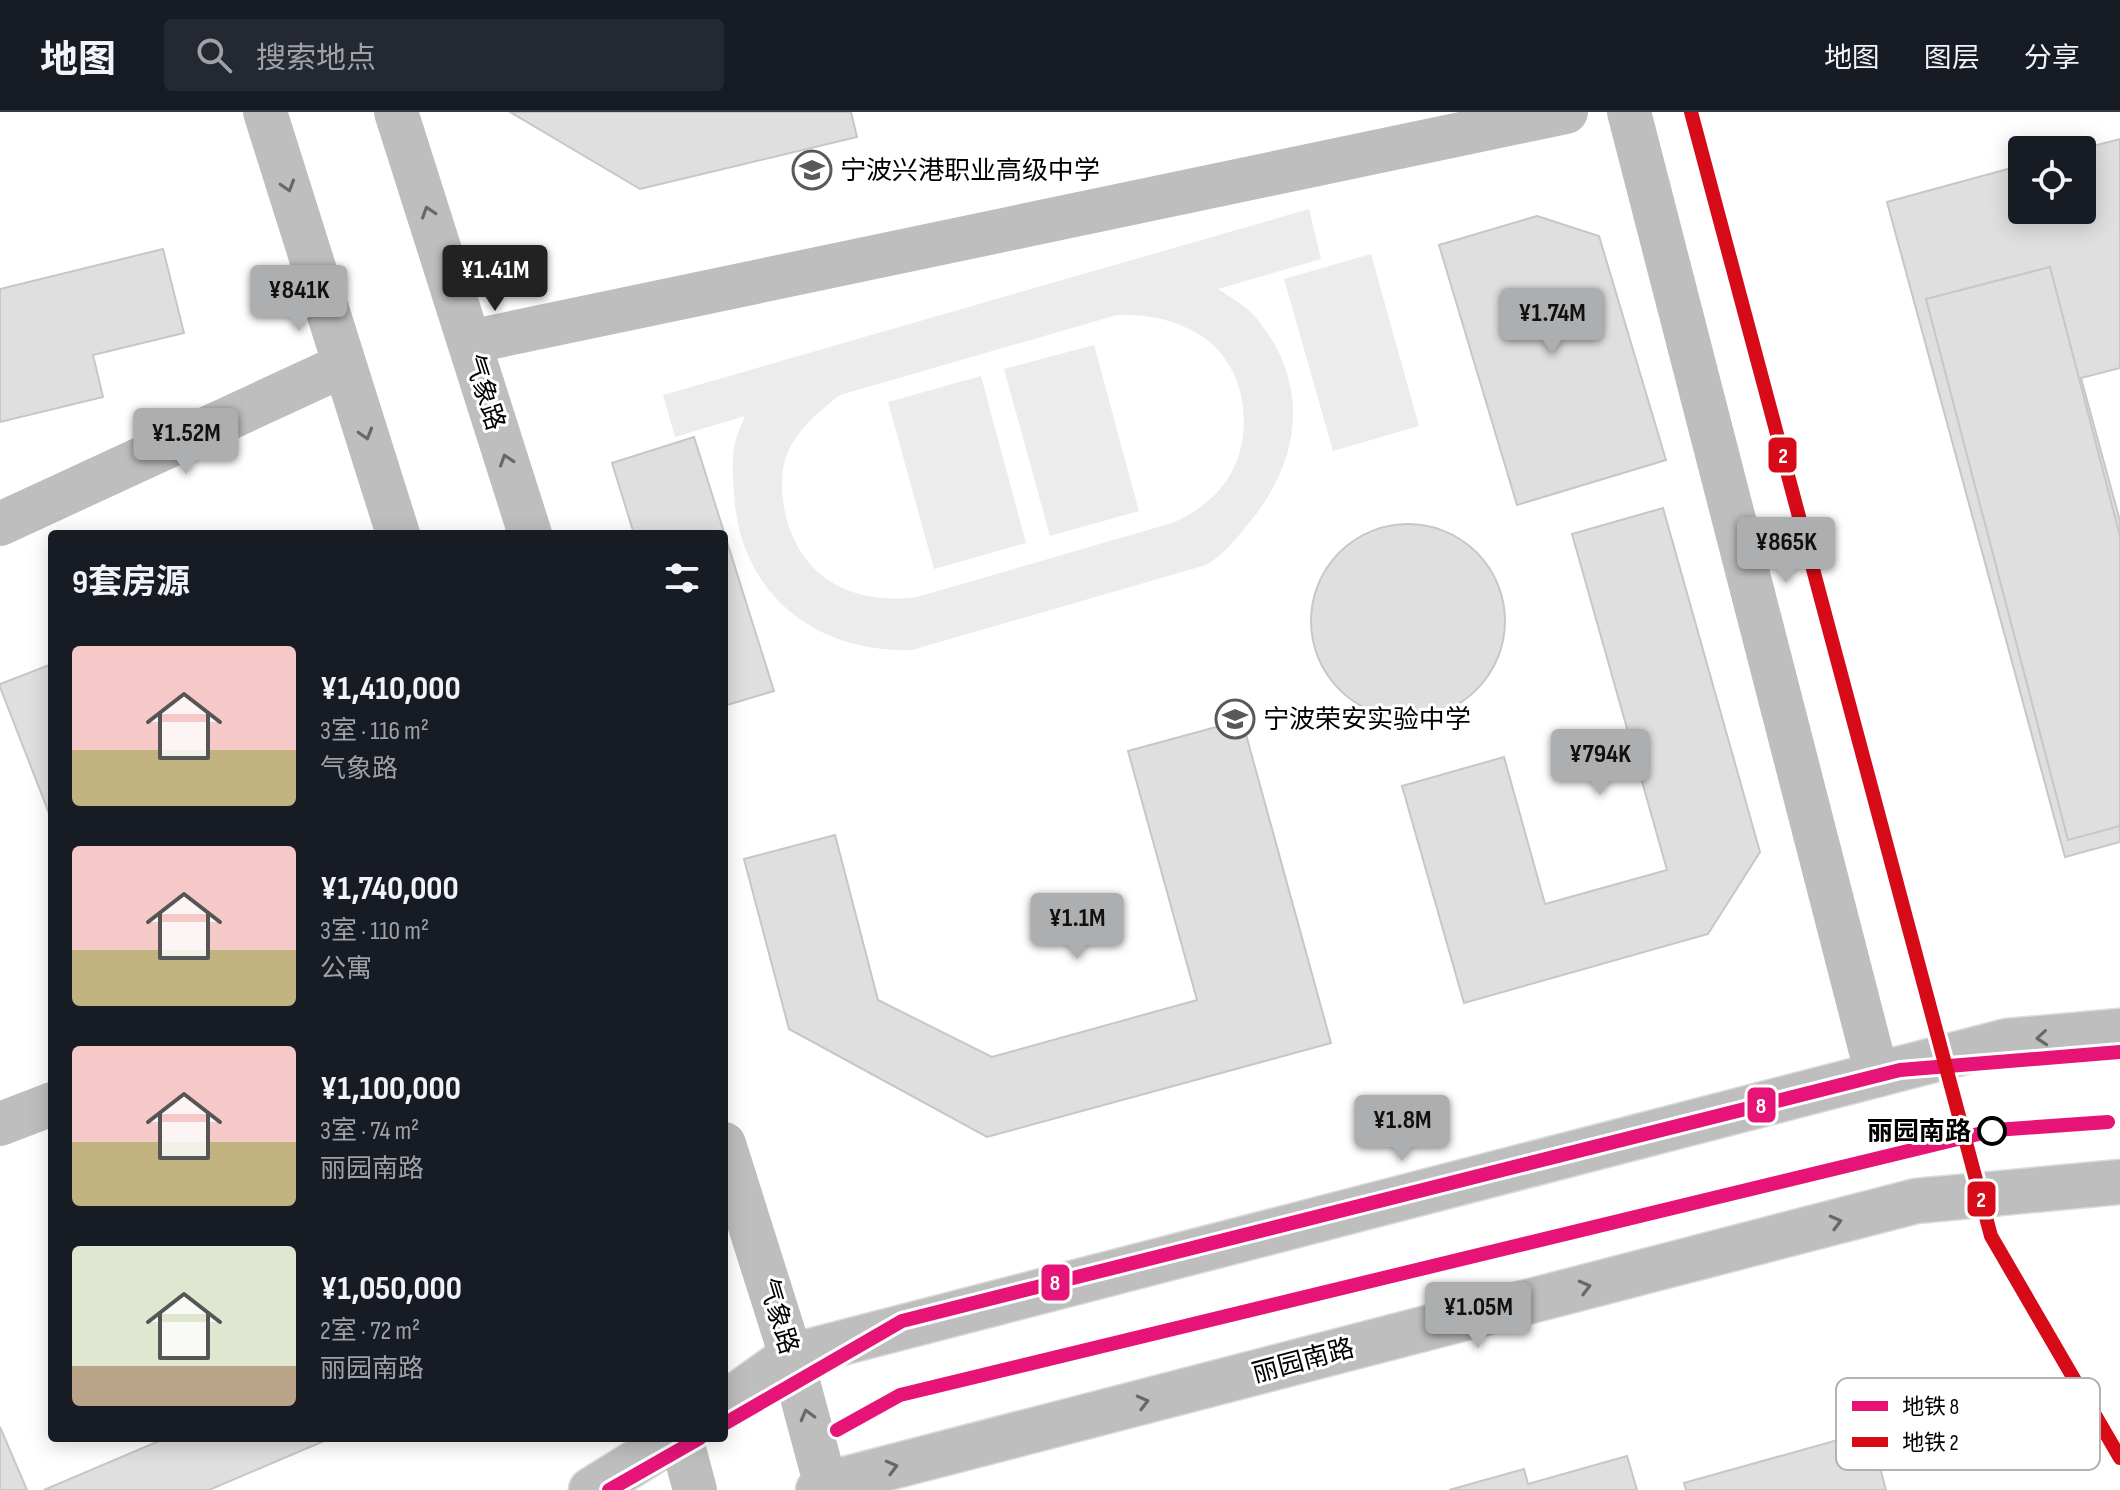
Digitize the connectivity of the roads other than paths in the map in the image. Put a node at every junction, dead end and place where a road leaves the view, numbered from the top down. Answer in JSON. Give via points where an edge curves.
{"nodes":[{"id":1,"x":265,"y":112,"type":"edge"},
{"id":2,"x":396,"y":112,"type":"edge"},
{"id":3,"x":1566,"y":112,"type":"edge"},
{"id":4,"x":1629,"y":112,"type":"edge"},
{"id":5,"x":469,"y":342,"type":"junction"},
{"id":6,"x":344,"y":365,"type":"junction"},
{"id":7,"x":0,"y":524,"type":"edge"},
{"id":8,"x":397,"y":530,"type":"edge"},
{"id":9,"x":529,"y":530,"type":"edge"},
{"id":10,"x":2120,"y":1031,"type":"edge"},
{"id":11,"x":1877,"y":1075,"type":"junction"},
{"id":12,"x":48,"y":1106,"type":"edge"},
{"id":13,"x":0,"y":1124,"type":"edge"},
{"id":14,"x":728,"y":1157,"type":"edge"},
{"id":15,"x":2120,"y":1182,"type":"edge"},
{"id":16,"x":791,"y":1356,"type":"junction"},
{"id":17,"x":728,"y":1401,"type":"edge"},
{"id":18,"x":671,"y":1442,"type":"edge"},
{"id":19,"x":679,"y":1442,"type":"edge"},
{"id":20,"x":824,"y":1488,"type":"edge"},
{"id":21,"x":591,"y":1490,"type":"edge"},
{"id":22,"x":695,"y":1490,"type":"edge"}],
"edges":[{"from":1,"to":6,"type":"street","one_way":true},
{"from":5,"to":2,"type":"street","name":"气象路","one_way":true},
{"from":3,"to":5,"type":"street"},
{"from":4,"to":11,"type":"street"},
{"from":9,"to":5,"type":"street","name":"气象路","one_way":true},
{"from":6,"to":7,"type":"street"},
{"from":6,"to":8,"type":"street","one_way":true},
{"from":10,"to":11,"type":"street","one_way":true,"via":[[2007,1041]]},
{"from":11,"to":16,"type":"street"},
{"from":12,"to":13,"type":"street"},
{"from":14,"to":16,"type":"street","name":"气象路"},
{"from":20,"to":15,"type":"street","name":"丽园南路","one_way":true,"via":[[1916,1201]]},
{"from":16,"to":17,"type":"street"},
{"from":20,"to":16,"type":"street","name":"气象路","one_way":true},
{"from":18,"to":21,"type":"street"},
{"from":19,"to":22,"type":"street"}]}
